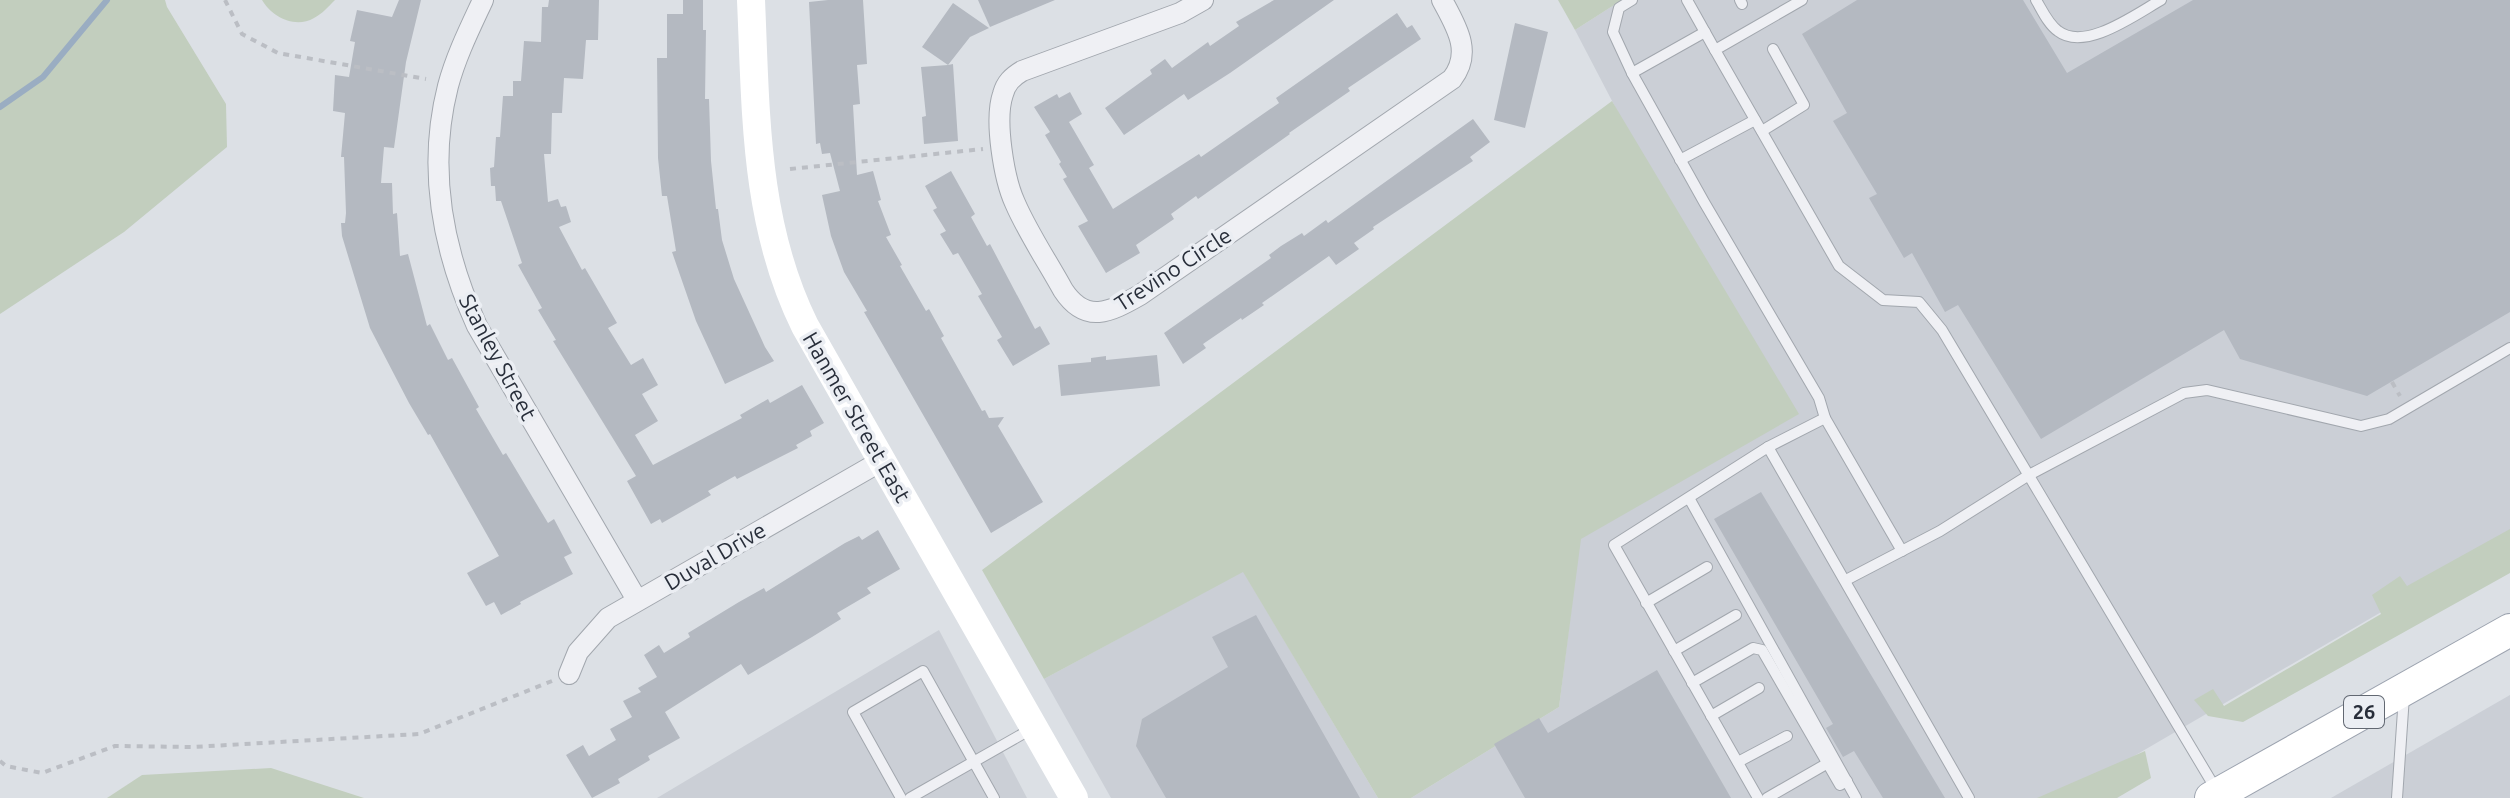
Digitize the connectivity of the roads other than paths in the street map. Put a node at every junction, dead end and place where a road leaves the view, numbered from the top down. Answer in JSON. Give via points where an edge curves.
{"nodes":[{"id":1,"x":483,"y":0,"type":"edge"},
{"id":2,"x":751,"y":0,"type":"edge"},
{"id":3,"x":1203,"y":0,"type":"edge"},
{"id":4,"x":1442,"y":0,"type":"edge"},
{"id":5,"x":1632,"y":0,"type":"edge"},
{"id":6,"x":1687,"y":0,"type":"edge"},
{"id":7,"x":1802,"y":0,"type":"edge"},
{"id":8,"x":2036,"y":0,"type":"edge"},
{"id":9,"x":2161,"y":0,"type":"edge"},
{"id":10,"x":1705,"y":32,"type":"junction"},
{"id":11,"x":1773,"y":49,"type":"dead end"},
{"id":12,"x":1715,"y":50,"type":"junction"},
{"id":13,"x":1632,"y":73,"type":"junction"},
{"id":14,"x":1755,"y":120,"type":"junction"},
{"id":15,"x":1762,"y":131,"type":"junction"},
{"id":16,"x":1680,"y":160,"type":"junction"},
{"id":17,"x":2510,"y":348,"type":"edge"},
{"id":18,"x":1825,"y":418,"type":"junction"},
{"id":19,"x":1768,"y":447,"type":"junction"},
{"id":20,"x":883,"y":460,"type":"junction"},
{"id":21,"x":2029,"y":475,"type":"junction"},
{"id":22,"x":1689,"y":498,"type":"junction"},
{"id":23,"x":1902,"y":551,"type":"junction"},
{"id":24,"x":1707,"y":567,"type":"dead end"},
{"id":25,"x":1846,"y":580,"type":"junction"},
{"id":26,"x":637,"y":600,"type":"junction"},
{"id":27,"x":1646,"y":603,"type":"junction"},
{"id":28,"x":1736,"y":615,"type":"dead end"},
{"id":29,"x":2510,"y":630,"type":"edge"},
{"id":30,"x":1674,"y":651,"type":"junction"},
{"id":31,"x":569,"y":674,"type":"road end"},
{"id":32,"x":1692,"y":683,"type":"junction"},
{"id":33,"x":1759,"y":688,"type":"dead end"},
{"id":34,"x":2405,"y":689,"type":"junction"},
{"id":35,"x":1711,"y":716,"type":"junction"},
{"id":36,"x":1035,"y":727,"type":"junction"},
{"id":37,"x":1787,"y":736,"type":"dead end"},
{"id":38,"x":974,"y":761,"type":"junction"},
{"id":39,"x":1738,"y":762,"type":"junction"},
{"id":40,"x":1828,"y":763,"type":"junction"},
{"id":41,"x":1847,"y":781,"type":"junction"},
{"id":42,"x":2216,"y":797,"type":"edge"},
{"id":43,"x":901,"y":798,"type":"edge"},
{"id":44,"x":910,"y":798,"type":"edge"},
{"id":45,"x":994,"y":798,"type":"edge"},
{"id":46,"x":1074,"y":798,"type":"edge"},
{"id":47,"x":1758,"y":798,"type":"edge"},
{"id":48,"x":1767,"y":798,"type":"edge"},
{"id":49,"x":1856,"y":798,"type":"edge"},
{"id":50,"x":1969,"y":798,"type":"edge"},
{"id":51,"x":2397,"y":798,"type":"edge"}],
"edges":[{"from":1,"to":26,"type":"street","name":"Stanley Street","via":[[460,51],[442,118],[439,190],[449,254],[477,326]]},
{"from":2,"to":20,"type":"street","name":"Hanmer Street East","via":[[760,171],[773,243],[799,314]]},
{"from":3,"to":4,"type":"street","name":"Trevino Circle","via":[[1041,63],[1012,77],[1001,97],[1002,148],[1015,204],[1063,290],[1081,309],[1108,311],[1140,295],[1452,79],[1463,51]]},
{"from":5,"to":13,"type":"lane","via":[[1619,8],[1613,32]]},
{"from":6,"to":10,"type":"lane"},
{"from":7,"to":12,"type":"lane"},
{"from":8,"to":9,"type":"lane","via":[[2058,32],[2078,38],[2101,33]]},
{"from":10,"to":12,"type":"lane"},
{"from":10,"to":13,"type":"lane"},
{"from":11,"to":15,"type":"lane","via":[[1804,105]]},
{"from":12,"to":14,"type":"lane"},
{"from":13,"to":16,"type":"lane"},
{"from":14,"to":15,"type":"lane"},
{"from":14,"to":16,"type":"lane"},
{"from":15,"to":21,"type":"lane","via":[[1839,266],[1883,300],[1919,302],[1950,342]]},
{"from":16,"to":18,"type":"lane","via":[[1819,398]]},
{"from":17,"to":21,"type":"lane","via":[[2389,419],[2361,426],[2207,390],[2184,393]]},
{"from":18,"to":19,"type":"lane"},
{"from":18,"to":23,"type":"lane"},
{"from":19,"to":22,"type":"lane"},
{"from":19,"to":25,"type":"lane"},
{"from":20,"to":26,"type":"street","name":"Duval Drive"},
{"from":20,"to":36,"type":"street","name":"Hanmer Street East"},
{"from":21,"to":23,"type":"lane"},
{"from":21,"to":42,"type":"lane"},
{"from":22,"to":27,"type":"lane","via":[[1614,545]]},
{"from":22,"to":41,"type":"lane"},
{"from":23,"to":25,"type":"lane"},
{"from":24,"to":27,"type":"lane"},
{"from":25,"to":50,"type":"lane"},
{"from":26,"to":31,"type":"street","name":"Duval Drive","via":[[594,631]]},
{"from":27,"to":30,"type":"lane"},
{"from":28,"to":30,"type":"lane"},
{"from":29,"to":34,"type":"main road","number":"26"},
{"from":30,"to":32,"type":"lane"},
{"from":32,"to":35,"type":"lane"},
{"from":32,"to":40,"type":"lane","via":[[1753,648],[1762,650]]},
{"from":33,"to":35,"type":"lane"},
{"from":34,"to":42,"type":"main road","number":"26"},
{"from":34,"to":51,"type":"lane"},
{"from":35,"to":39,"type":"lane"},
{"from":36,"to":38,"type":"lane"},
{"from":36,"to":46,"type":"street","name":"Hanmer Street East"},
{"from":37,"to":39,"type":"lane"},
{"from":38,"to":43,"type":"lane","via":[[923,671],[853,712]]},
{"from":38,"to":44,"type":"lane"},
{"from":38,"to":45,"type":"lane"},
{"from":39,"to":47,"type":"lane"},
{"from":40,"to":41,"type":"lane","via":[[1840,785]]},
{"from":40,"to":48,"type":"lane"},
{"from":41,"to":49,"type":"lane"}]}
